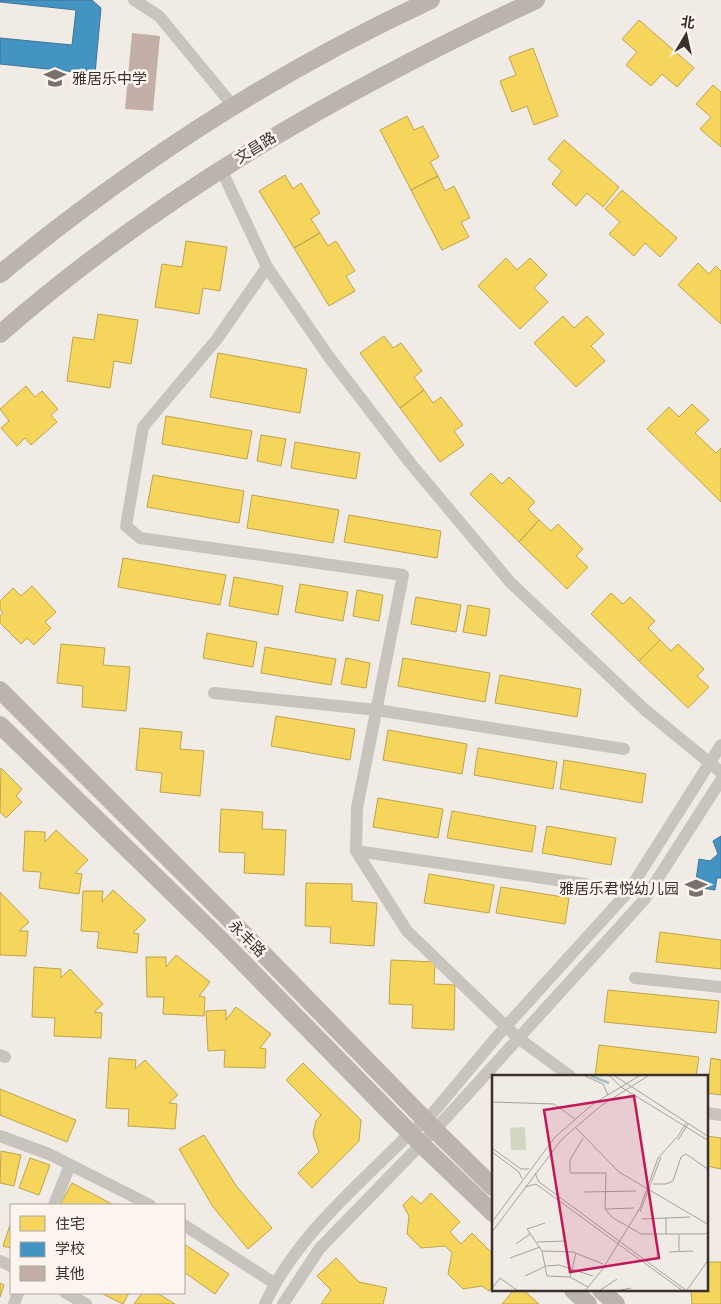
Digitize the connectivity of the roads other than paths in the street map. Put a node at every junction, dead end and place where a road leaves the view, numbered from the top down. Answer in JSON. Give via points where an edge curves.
{"nodes":[{"id":1,"x":134,"y":0,"type":"edge"},
{"id":2,"x":431,"y":0,"type":"edge"},
{"id":3,"x":536,"y":0,"type":"edge"},
{"id":4,"x":234,"y":107,"type":"junction"},
{"id":5,"x":221,"y":169,"type":"junction"},
{"id":6,"x":267,"y":267,"type":"junction"},
{"id":7,"x":0,"y":274,"type":"edge"},
{"id":8,"x":0,"y":334,"type":"edge"},
{"id":9,"x":0,"y":690,"type":"edge"},
{"id":10,"x":214,"y":693,"type":"dead end"},
{"id":11,"x":377,"y":710,"type":"junction"},
{"id":12,"x":0,"y":725,"type":"edge"},
{"id":13,"x":721,"y":745,"type":"edge"},
{"id":14,"x":624,"y":749,"type":"dead end"},
{"id":15,"x":710,"y":764,"type":"junction"},
{"id":16,"x":721,"y":772,"type":"edge"},
{"id":17,"x":721,"y":780,"type":"edge"},
{"id":18,"x":356,"y":851,"type":"junction"},
{"id":19,"x":585,"y":884,"type":"dead end"},
{"id":20,"x":636,"y":978,"type":"dead end"},
{"id":21,"x":721,"y":987,"type":"edge"},
{"id":22,"x":506,"y":1026,"type":"junction"},
{"id":23,"x":518,"y":1038,"type":"junction"},
{"id":24,"x":569,"y":1075,"type":"edge"},
{"id":25,"x":708,"y":1113,"type":"edge"},
{"id":26,"x":721,"y":1115,"type":"edge"},
{"id":27,"x":431,"y":1125,"type":"junction"},
{"id":28,"x":0,"y":1136,"type":"edge"},
{"id":29,"x":415,"y":1138,"type":"junction"},
{"id":30,"x":70,"y":1165,"type":"junction"},
{"id":31,"x":492,"y":1184,"type":"edge"},
{"id":32,"x":54,"y":1204,"type":"edge"},
{"id":33,"x":148,"y":1204,"type":"edge"},
{"id":34,"x":492,"y":1211,"type":"edge"},
{"id":35,"x":185,"y":1226,"type":"edge"},
{"id":36,"x":274,"y":1283,"type":"junction"},
{"id":37,"x":575,"y":1292,"type":"edge"},
{"id":38,"x":603,"y":1292,"type":"edge"},
{"id":39,"x":68,"y":1294,"type":"edge"},
{"id":40,"x":86,"y":1304,"type":"edge"},
{"id":41,"x":265,"y":1304,"type":"edge"},
{"id":42,"x":282,"y":1304,"type":"edge"},
{"id":43,"x":588,"y":1304,"type":"edge"},
{"id":44,"x":616,"y":1304,"type":"edge"}],
"edges":[{"from":1,"to":4,"type":"street","via":[[159,16]]},
{"from":2,"to":4,"type":"street","via":[[394,17]]},
{"from":3,"to":5,"type":"street","name":"文昌路","via":[[460,35],[311,113]]},
{"from":4,"to":7,"type":"street","via":[[53,230]]},
{"from":5,"to":6,"type":"street"},
{"from":5,"to":8,"type":"street","name":"文昌路","via":[[107,248]]},
{"from":6,"to":11,"type":"street","via":[[217,338],[143,427],[126,526],[140,538],[404,576]]},
{"from":6,"to":15,"type":"street","via":[[329,357],[411,464],[510,582],[644,709]]},
{"from":9,"to":27,"type":"street","name":"永丰路"},
{"from":10,"to":11,"type":"street"},
{"from":11,"to":14,"type":"street"},
{"from":11,"to":18,"type":"street","via":[[357,808]]},
{"from":12,"to":29,"type":"street","name":"永丰路","via":[[222,941]]},
{"from":13,"to":15,"type":"street"},
{"from":15,"to":16,"type":"street"},
{"from":15,"to":22,"type":"street","via":[[628,892]]},
{"from":17,"to":23,"type":"street","via":[[644,900]]},
{"from":18,"to":19,"type":"street"},
{"from":18,"to":22,"type":"street","via":[[407,931]]},
{"from":20,"to":21,"type":"street"},
{"from":22,"to":23,"type":"street"},
{"from":22,"to":27,"type":"street"},
{"from":23,"to":24,"type":"street"},
{"from":23,"to":27,"type":"street"},
{"from":25,"to":26,"type":"street"},
{"from":27,"to":29,"type":"street"},
{"from":27,"to":31,"type":"street","name":"永丰路"},
{"from":28,"to":30,"type":"street"},
{"from":29,"to":34,"type":"street","name":"永丰路"},
{"from":29,"to":36,"type":"street","via":[[304,1240]]},
{"from":29,"to":42,"type":"street","via":[[320,1248]]},
{"from":30,"to":32,"type":"street"},
{"from":30,"to":33,"type":"street"},
{"from":35,"to":36,"type":"street"},
{"from":36,"to":41,"type":"street"},
{"from":37,"to":43,"type":"street"},
{"from":38,"to":44,"type":"street"},
{"from":39,"to":40,"type":"street"}]}
